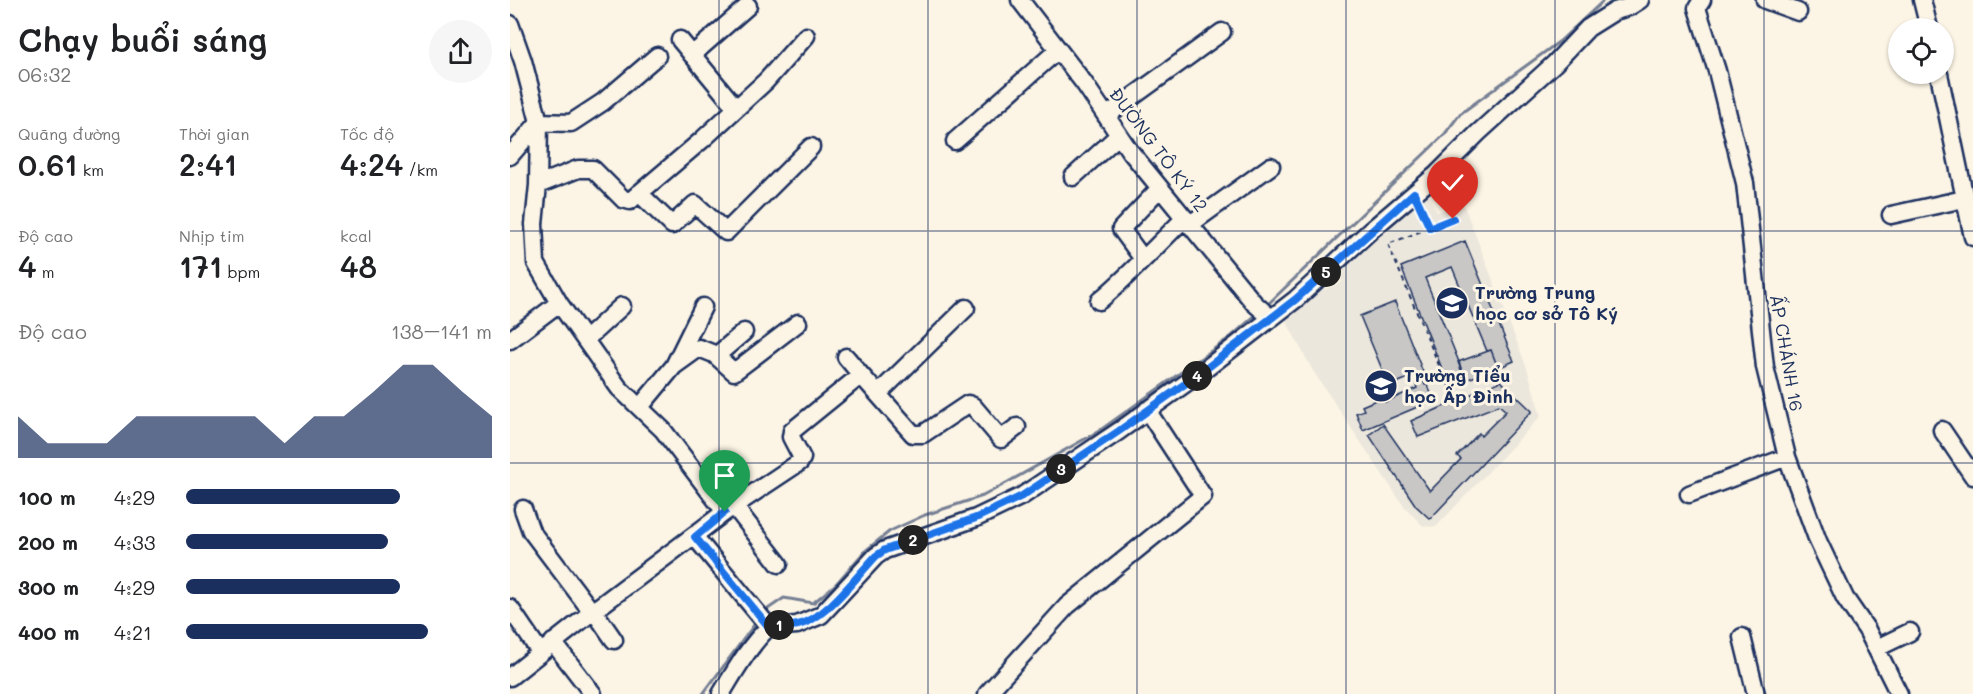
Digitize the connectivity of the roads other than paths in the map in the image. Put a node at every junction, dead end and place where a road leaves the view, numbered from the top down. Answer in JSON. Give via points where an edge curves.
{"nodes":[{"id":1,"x":1020,"y":0,"type":"edge"},
{"id":2,"x":1640,"y":0,"type":"edge"},
{"id":3,"x":1702,"y":0,"type":"edge"},
{"id":4,"x":1765,"y":0,"type":"edge"},
{"id":5,"x":1922,"y":0,"type":"edge"},
{"id":6,"x":748,"y":6,"type":"dead end"},
{"id":7,"x":1798,"y":12,"type":"dead end"},
{"id":8,"x":1926,"y":18,"type":"edge"},
{"id":9,"x":510,"y":24,"type":"edge"},
{"id":10,"x":1222,"y":32,"type":"dead end"},
{"id":11,"x":806,"y":36,"type":"dead end"},
{"id":12,"x":680,"y":40,"type":"dead end"},
{"id":13,"x":1058,"y":50,"type":"junction"},
{"id":14,"x":692,"y":55,"type":"junction"},
{"id":15,"x":657,"y":56,"type":"dead end"},
{"id":16,"x":1941,"y":84,"type":"edge"},
{"id":17,"x":736,"y":108,"type":"junction"},
{"id":18,"x":1106,"y":116,"type":"junction"},
{"id":19,"x":539,"y":122,"type":"junction"},
{"id":20,"x":1119,"y":135,"type":"junction"},
{"id":21,"x":955,"y":141,"type":"dead end"},
{"id":22,"x":811,"y":147,"type":"dead end"},
{"id":23,"x":510,"y":156,"type":"edge"},
{"id":24,"x":1271,"y":166,"type":"dead end"},
{"id":25,"x":1073,"y":177,"type":"dead end"},
{"id":26,"x":538,"y":185,"type":"junction"},
{"id":27,"x":1160,"y":188,"type":"junction"},
{"id":28,"x":639,"y":193,"type":"junction"},
{"id":29,"x":1964,"y":199,"type":"junction"},
{"id":30,"x":1891,"y":215,"type":"dead end"},
{"id":31,"x":1187,"y":221,"type":"junction"},
{"id":32,"x":1973,"y":237,"type":"edge"},
{"id":33,"x":1143,"y":259,"type":"junction"},
{"id":34,"x":1099,"y":301,"type":"dead end"},
{"id":35,"x":559,"y":303,"type":"junction"},
{"id":36,"x":622,"y":306,"type":"dead end"},
{"id":37,"x":703,"y":307,"type":"dead end"},
{"id":38,"x":966,"y":308,"type":"dead end"},
{"id":39,"x":1264,"y":311,"type":"junction"},
{"id":40,"x":798,"y":323,"type":"dead end"},
{"id":41,"x":744,"y":332,"type":"dead end"},
{"id":42,"x":510,"y":340,"type":"edge"},
{"id":43,"x":585,"y":340,"type":"junction"},
{"id":44,"x":716,"y":356,"type":"junction"},
{"id":45,"x":846,"y":357,"type":"dead end"},
{"id":46,"x":674,"y":366,"type":"junction"},
{"id":47,"x":861,"y":375,"type":"junction"},
{"id":48,"x":878,"y":394,"type":"junction"},
{"id":49,"x":640,"y":407,"type":"junction"},
{"id":50,"x":1147,"y":410,"type":"junction"},
{"id":51,"x":1017,"y":427,"type":"dead end"},
{"id":52,"x":1942,"y":430,"type":"dead end"},
{"id":53,"x":1787,"y":458,"type":"junction"},
{"id":54,"x":1973,"y":476,"type":"edge"},
{"id":55,"x":1689,"y":494,"type":"dead end"},
{"id":56,"x":523,"y":508,"type":"dead end"},
{"id":57,"x":730,"y":509,"type":"junction"},
{"id":58,"x":695,"y":537,"type":"junction"},
{"id":59,"x":779,"y":564,"type":"dead end"},
{"id":60,"x":510,"y":608,"type":"edge"},
{"id":61,"x":593,"y":611,"type":"junction"},
{"id":62,"x":764,"y":621,"type":"junction"},
{"id":63,"x":1910,"y":632,"type":"dead end"},
{"id":64,"x":1742,"y":637,"type":"dead end"},
{"id":65,"x":614,"y":640,"type":"dead end"},
{"id":66,"x":547,"y":647,"type":"junction"},
{"id":67,"x":1877,"y":648,"type":"junction"},
{"id":68,"x":510,"y":677,"type":"edge"},
{"id":69,"x":593,"y":694,"type":"edge"},
{"id":70,"x":721,"y":694,"type":"edge"},
{"id":71,"x":987,"y":694,"type":"edge"},
{"id":72,"x":1756,"y":694,"type":"edge"},
{"id":73,"x":1899,"y":694,"type":"edge"}],
"edges":[{"from":1,"to":13,"type":"street","name":"ĐƯỜNG TÔ KÝ 12"},
{"from":2,"to":39,"type":"street","via":[[1588,28],[1554,64],[1296,299]]},
{"from":3,"to":53,"type":"street","name":"ẤP CHÁNH 16","via":[[1697,8],[1745,183],[1765,367]]},
{"from":4,"to":7,"type":"street"},
{"from":5,"to":8,"type":"street"},
{"from":6,"to":14,"type":"street"},
{"from":9,"to":19,"type":"street"},
{"from":10,"to":18,"type":"street"},
{"from":11,"to":17,"type":"street"},
{"from":12,"to":14,"type":"street"},
{"from":13,"to":18,"type":"street","name":"ĐƯỜNG TÔ KÝ 12"},
{"from":13,"to":21,"type":"street"},
{"from":14,"to":17,"type":"street"},
{"from":15,"to":19,"type":"street","via":[[603,102],[571,123]]},
{"from":16,"to":29,"type":"street"},
{"from":17,"to":28,"type":"street"},
{"from":18,"to":20,"type":"street","name":"ĐƯỜNG TÔ KÝ 12"},
{"from":19,"to":23,"type":"street"},
{"from":19,"to":26,"type":"street"},
{"from":20,"to":25,"type":"street"},
{"from":20,"to":27,"type":"street","name":"ĐƯỜNG TÔ KÝ 12"},
{"from":22,"to":28,"type":"street","via":[[726,232],[695,204],[672,225]]},
{"from":24,"to":31,"type":"street"},
{"from":26,"to":28,"type":"street","via":[[578,169],[593,169],[623,199],[630,201]]},
{"from":26,"to":35,"type":"street","via":[[536,263]]},
{"from":27,"to":31,"type":"street","name":"ĐƯỜNG TÔ KÝ 12"},
{"from":27,"to":33,"type":"street","via":[[1121,229]]},
{"from":29,"to":30,"type":"street"},
{"from":29,"to":32,"type":"street"},
{"from":31,"to":33,"type":"street"},
{"from":31,"to":39,"type":"street","name":"ĐƯỜNG TÔ KÝ 12"},
{"from":33,"to":34,"type":"street"},
{"from":35,"to":42,"type":"street"},
{"from":35,"to":43,"type":"street"},
{"from":36,"to":43,"type":"street"},
{"from":37,"to":46,"type":"street"},
{"from":38,"to":48,"type":"street"},
{"from":39,"to":50,"type":"street","via":[[1203,371]]},
{"from":40,"to":44,"type":"street","via":[[734,372]]},
{"from":41,"to":44,"type":"street"},
{"from":43,"to":49,"type":"street","via":[[619,388]]},
{"from":44,"to":46,"type":"street","via":[[699,348]]},
{"from":45,"to":47,"type":"street"},
{"from":46,"to":49,"type":"street"},
{"from":47,"to":48,"type":"street"},
{"from":47,"to":57,"type":"street","via":[[792,431],[800,462]]},
{"from":48,"to":51,"type":"street","via":[[918,435],[969,404],[1001,440]]},
{"from":49,"to":57,"type":"street"},
{"from":50,"to":62,"type":"street","via":[[1022,496],[976,518],[885,550],[821,615],[797,625]]},
{"from":50,"to":71,"type":"street","via":[[1203,496],[1067,606]]},
{"from":52,"to":54,"type":"street"},
{"from":53,"to":55,"type":"street"},
{"from":53,"to":67,"type":"street","name":"ẤP CHÁNH 16","via":[[1818,541],[1845,598]]},
{"from":56,"to":61,"type":"street","via":[[531,531]]},
{"from":57,"to":58,"type":"street"},
{"from":57,"to":59,"type":"street"},
{"from":58,"to":61,"type":"street"},
{"from":58,"to":62,"type":"street"},
{"from":60,"to":66,"type":"street"},
{"from":61,"to":65,"type":"street"},
{"from":61,"to":66,"type":"street"},
{"from":62,"to":70,"type":"street","via":[[761,634]]},
{"from":63,"to":67,"type":"street"},
{"from":64,"to":72,"type":"street"},
{"from":66,"to":68,"type":"street"},
{"from":66,"to":69,"type":"street"},
{"from":67,"to":73,"type":"street","name":"ẤP CHÁNH 16"}]}
